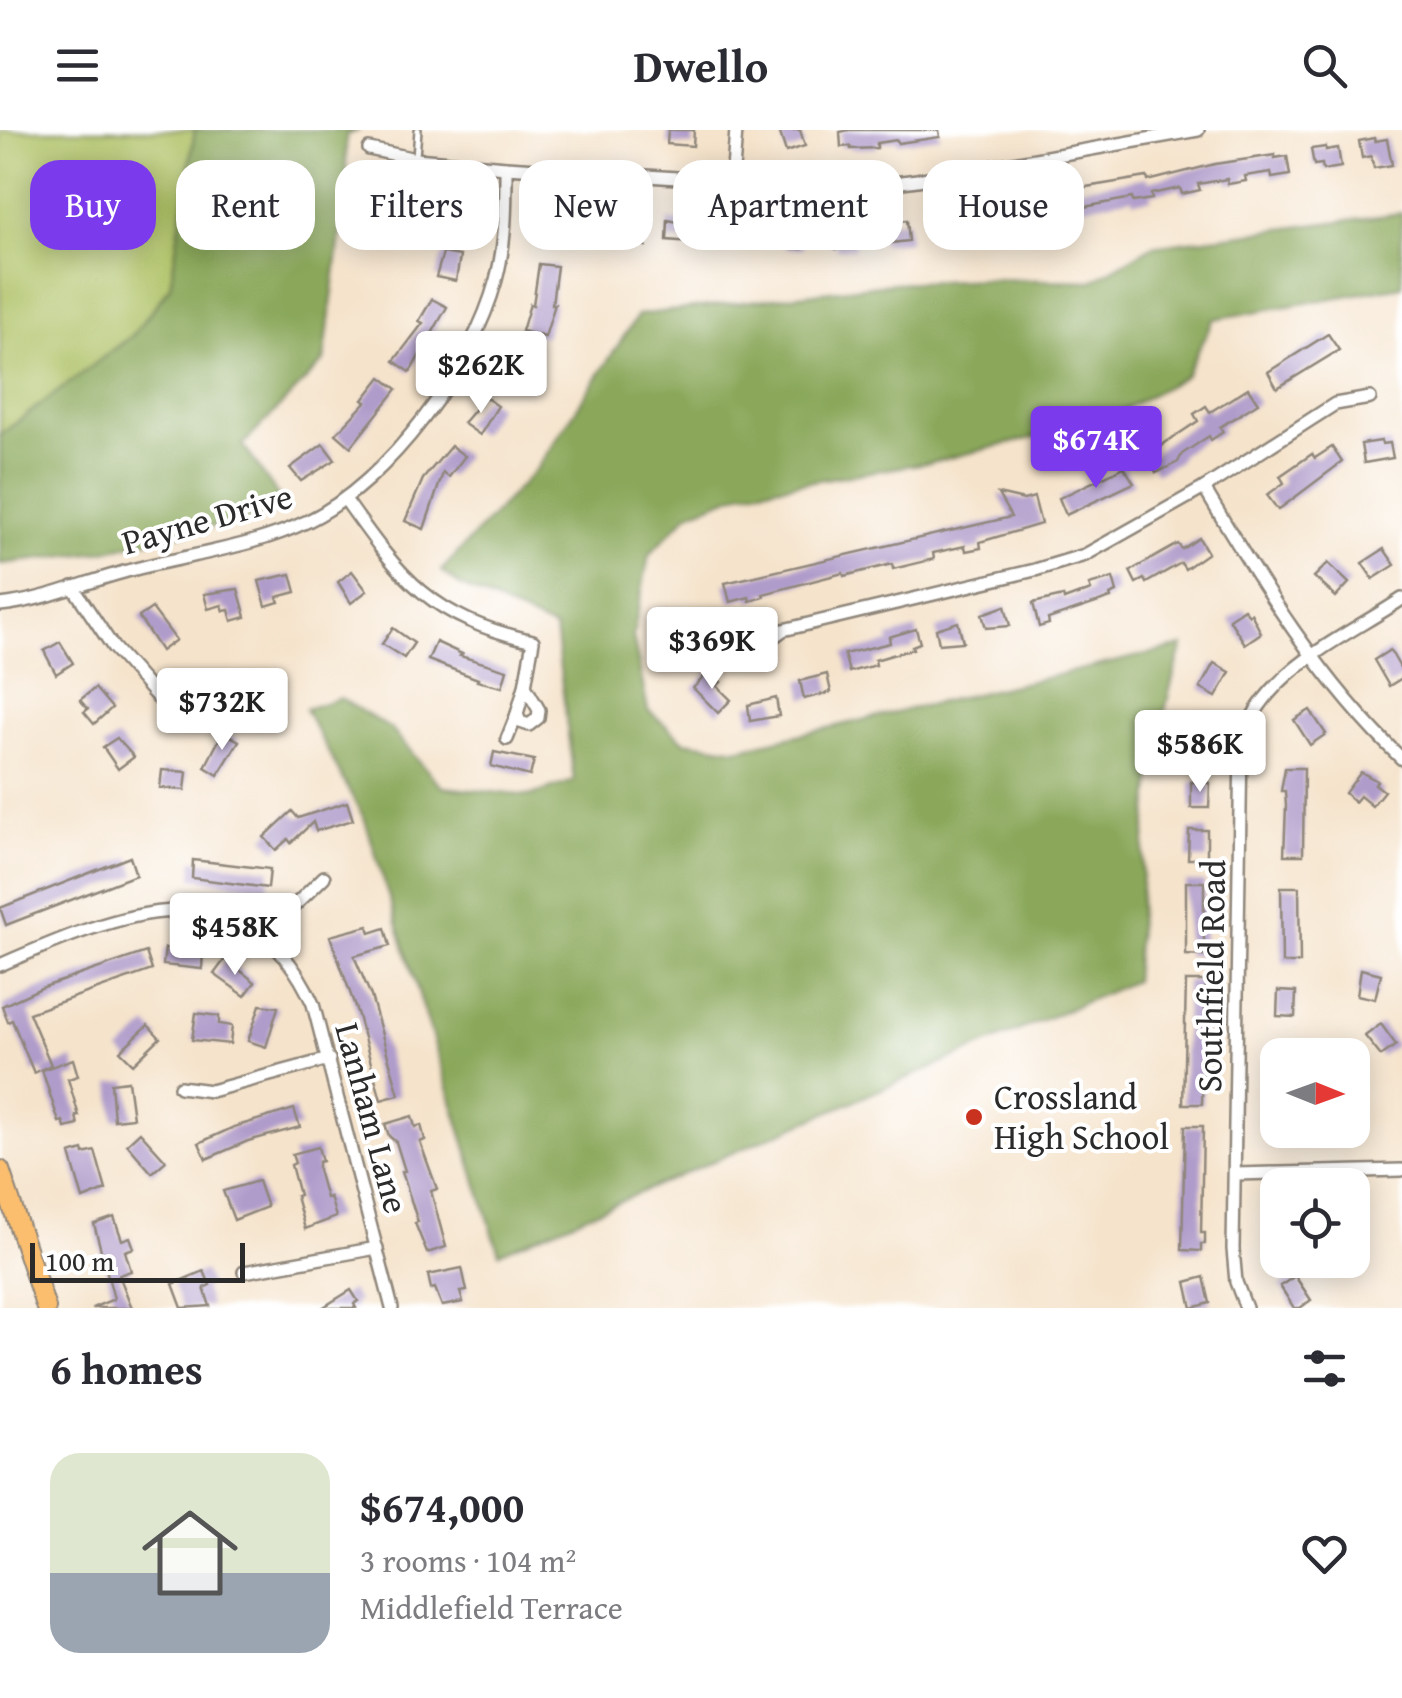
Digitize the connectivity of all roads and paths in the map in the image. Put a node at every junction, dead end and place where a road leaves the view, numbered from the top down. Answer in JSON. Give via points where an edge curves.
{"nodes":[{"id":1,"x":418,"y":130,"type":"edge"},
{"id":2,"x":736,"y":130,"type":"edge"},
{"id":3,"x":1198,"y":130,"type":"edge"},
{"id":4,"x":369,"y":149,"type":"dead end"},
{"id":5,"x":416,"y":158,"type":"junction"},
{"id":6,"x":734,"y":160,"type":"edge"},
{"id":7,"x":506,"y":167,"type":"junction"},
{"id":8,"x":673,"y":179,"type":"edge"},
{"id":9,"x":903,"y":182,"type":"edge"},
{"id":10,"x":1370,"y":398,"type":"dead end"},
{"id":11,"x":1204,"y":488,"type":"junction"},
{"id":12,"x":345,"y":499,"type":"junction"},
{"id":13,"x":73,"y":587,"type":"junction"},
{"id":14,"x":1402,"y":599,"type":"edge"},
{"id":15,"x":0,"y":604,"type":"edge"},
{"id":16,"x":754,"y":651,"type":"dead end"},
{"id":17,"x":1313,"y":657,"type":"junction"},
{"id":18,"x":525,"y":686,"type":"junction"},
{"id":19,"x":517,"y":714,"type":"junction"},
{"id":20,"x":173,"y":716,"type":"dead end"},
{"id":21,"x":507,"y":739,"type":"dead end"},
{"id":22,"x":1402,"y":759,"type":"edge"},
{"id":23,"x":324,"y":877,"type":"dead end"},
{"id":24,"x":264,"y":936,"type":"junction"},
{"id":25,"x":0,"y":965,"type":"edge"},
{"id":26,"x":329,"y":1059,"type":"junction"},
{"id":27,"x":180,"y":1087,"type":"dead end"},
{"id":28,"x":0,"y":1170,"type":"edge"},
{"id":29,"x":1402,"y":1170,"type":"edge"},
{"id":30,"x":1236,"y":1174,"type":"junction"},
{"id":31,"x":377,"y":1248,"type":"junction"},
{"id":32,"x":244,"y":1272,"type":"dead end"},
{"id":33,"x":46,"y":1308,"type":"edge"},
{"id":34,"x":392,"y":1308,"type":"edge"},
{"id":35,"x":1246,"y":1308,"type":"edge"}],
"edges":[{"from":1,"to":5,"type":"lane"},
{"from":2,"to":6,"type":"street"},
{"from":3,"to":9,"type":"street"},
{"from":4,"to":5,"type":"street"},
{"from":5,"to":7,"type":"street"},
{"from":7,"to":8,"type":"street"},
{"from":7,"to":12,"type":"street","name":"Payne Drive","via":[[500,267],[480,324],[426,412]]},
{"from":10,"to":11,"type":"street","via":[[1335,404]]},
{"from":11,"to":16,"type":"street","via":[[1085,555],[783,630]]},
{"from":11,"to":17,"type":"street"},
{"from":12,"to":13,"type":"street","name":"Payne Drive","via":[[297,527]]},
{"from":12,"to":18,"type":"street","via":[[421,594],[487,629],[532,641]]},
{"from":13,"to":15,"type":"street","name":"Payne Drive"},
{"from":13,"to":20,"type":"street"},
{"from":14,"to":17,"type":"street","name":"Southfield Road"},
{"from":17,"to":22,"type":"street"},
{"from":17,"to":30,"type":"street","name":"Southfield Road","via":[[1265,697],[1241,746]]},
{"from":18,"to":19,"type":"street"},
{"from":18,"to":19,"type":"street","via":[[538,718],[529,725]]},
{"from":19,"to":21,"type":"street"},
{"from":23,"to":24,"type":"street"},
{"from":24,"to":25,"type":"street","name":"Lanham Lane","via":[[220,916],[164,909],[98,925]]},
{"from":24,"to":26,"type":"street","name":"Lanham Lane","via":[[303,980]]},
{"from":26,"to":27,"type":"street","via":[[226,1088]]},
{"from":26,"to":31,"type":"street","name":"Lanham Lane"},
{"from":28,"to":33,"type":"main road"},
{"from":29,"to":30,"type":"street"},
{"from":30,"to":35,"type":"street","name":"Southfield Road","via":[[1234,1268]]},
{"from":31,"to":32,"type":"street"},
{"from":31,"to":34,"type":"street","name":"Lanham Lane"}]}
